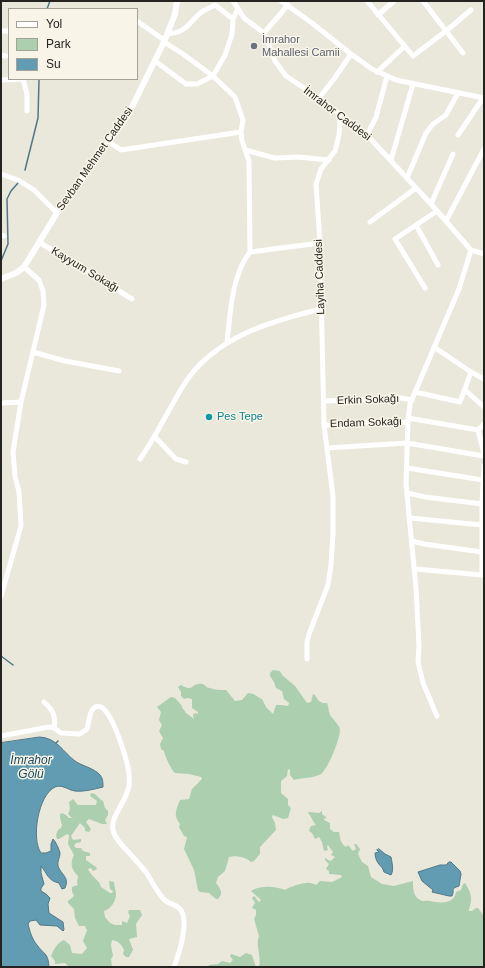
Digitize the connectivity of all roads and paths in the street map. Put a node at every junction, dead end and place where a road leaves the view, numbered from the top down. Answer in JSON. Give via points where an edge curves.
{"nodes":[{"id":1,"x":177,"y":1,"type":"edge"},
{"id":2,"x":233,"y":1,"type":"edge"},
{"id":3,"x":281,"y":1,"type":"edge"},
{"id":4,"x":367,"y":1,"type":"edge"},
{"id":5,"x":394,"y":1,"type":"edge"},
{"id":6,"x":423,"y":1,"type":"edge"},
{"id":7,"x":288,"y":5,"type":"junction"},
{"id":8,"x":238,"y":10,"type":"junction"},
{"id":9,"x":471,"y":10,"type":"dead end"},
{"id":10,"x":378,"y":15,"type":"junction"},
{"id":11,"x":233,"y":19,"type":"junction"},
{"id":12,"x":138,"y":22,"type":"edge"},
{"id":13,"x":446,"y":31,"type":"junction"},
{"id":14,"x":264,"y":33,"type":"junction"},
{"id":15,"x":165,"y":39,"type":"junction"},
{"id":16,"x":405,"y":46,"type":"junction"},
{"id":17,"x":464,"y":53,"type":"dead end"},
{"id":18,"x":351,"y":54,"type":"junction"},
{"id":19,"x":155,"y":61,"type":"junction"},
{"id":20,"x":377,"y":72,"type":"junction"},
{"id":21,"x":213,"y":76,"type":"junction"},
{"id":22,"x":387,"y":76,"type":"junction"},
{"id":23,"x":23,"y":80,"type":"edge"},
{"id":24,"x":413,"y":84,"type":"junction"},
{"id":25,"x":458,"y":93,"type":"junction"},
{"id":26,"x":319,"y":98,"type":"junction"},
{"id":27,"x":484,"y":98,"type":"edge"},
{"id":28,"x":27,"y":111,"type":"dead end"},
{"id":29,"x":338,"y":113,"type":"junction"},
{"id":30,"x":241,"y":132,"type":"junction"},
{"id":31,"x":367,"y":135,"type":"junction"},
{"id":32,"x":458,"y":135,"type":"dead end"},
{"id":33,"x":109,"y":142,"type":"junction"},
{"id":34,"x":245,"y":150,"type":"junction"},
{"id":35,"x":484,"y":150,"type":"edge"},
{"id":36,"x":453,"y":154,"type":"dead end"},
{"id":37,"x":329,"y":160,"type":"junction"},
{"id":38,"x":391,"y":160,"type":"junction"},
{"id":39,"x":1,"y":174,"type":"edge"},
{"id":40,"x":407,"y":178,"type":"junction"},
{"id":41,"x":416,"y":188,"type":"junction"},
{"id":42,"x":431,"y":204,"type":"junction"},
{"id":43,"x":437,"y":211,"type":"junction"},
{"id":44,"x":57,"y":213,"type":"junction"},
{"id":45,"x":446,"y":221,"type":"junction"},
{"id":46,"x":370,"y":222,"type":"dead end"},
{"id":47,"x":416,"y":225,"type":"junction"},
{"id":48,"x":39,"y":242,"type":"junction"},
{"id":49,"x":320,"y":243,"type":"junction"},
{"id":50,"x":471,"y":250,"type":"junction"},
{"id":51,"x":250,"y":252,"type":"junction"},
{"id":52,"x":484,"y":254,"type":"edge"},
{"id":53,"x":438,"y":265,"type":"dead end"},
{"id":54,"x":24,"y":267,"type":"junction"},
{"id":55,"x":1,"y":279,"type":"edge"},
{"id":56,"x":425,"y":288,"type":"dead end"},
{"id":57,"x":132,"y":299,"type":"dead end"},
{"id":58,"x":321,"y":308,"type":"junction"},
{"id":59,"x":227,"y":343,"type":"junction"},
{"id":60,"x":434,"y":347,"type":"junction"},
{"id":61,"x":33,"y":352,"type":"junction"},
{"id":62,"x":118,"y":371,"type":"dead end"},
{"id":63,"x":471,"y":372,"type":"junction"},
{"id":64,"x":484,"y":379,"type":"edge"},
{"id":65,"x":465,"y":390,"type":"junction"},
{"id":66,"x":415,"y":392,"type":"junction"},
{"id":67,"x":412,"y":400,"type":"junction"},
{"id":68,"x":324,"y":401,"type":"junction"},
{"id":69,"x":21,"y":402,"type":"junction"},
{"id":70,"x":1,"y":403,"type":"edge"},
{"id":71,"x":484,"y":407,"type":"edge"},
{"id":72,"x":408,"y":420,"type":"junction"},
{"id":73,"x":484,"y":424,"type":"edge"},
{"id":74,"x":324,"y":425,"type":"junction"},
{"id":75,"x":478,"y":430,"type":"junction"},
{"id":76,"x":155,"y":437,"type":"junction"},
{"id":77,"x":407,"y":443,"type":"junction"},
{"id":78,"x":327,"y":448,"type":"junction"},
{"id":79,"x":484,"y":455,"type":"edge"},
{"id":80,"x":140,"y":459,"type":"dead end"},
{"id":81,"x":186,"y":462,"type":"dead end"},
{"id":82,"x":484,"y":466,"type":"edge"},
{"id":83,"x":406,"y":468,"type":"junction"},
{"id":84,"x":483,"y":480,"type":"edge"},
{"id":85,"x":407,"y":493,"type":"junction"},
{"id":86,"x":482,"y":504,"type":"junction"},
{"id":87,"x":410,"y":518,"type":"junction"},
{"id":88,"x":482,"y":525,"type":"junction"},
{"id":89,"x":412,"y":541,"type":"junction"},
{"id":90,"x":482,"y":552,"type":"junction"},
{"id":91,"x":415,"y":569,"type":"junction"},
{"id":92,"x":1,"y":596,"type":"edge"},
{"id":93,"x":306,"y":659,"type":"dead end"},
{"id":94,"x":44,"y":702,"type":"dead end"},
{"id":95,"x":437,"y":716,"type":"dead end"},
{"id":96,"x":54,"y":728,"type":"junction"},
{"id":97,"x":1,"y":736,"type":"edge"},
{"id":98,"x":174,"y":967,"type":"edge"}],
"edges":[{"from":1,"to":15,"type":"main road","name":"Sevban Mehmet Caddesi","via":[[175,14]]},
{"from":2,"to":8,"type":"street"},
{"from":3,"to":7,"type":"street"},
{"from":4,"to":10,"type":"street"},
{"from":5,"to":10,"type":"street"},
{"from":6,"to":13,"type":"street"},
{"from":7,"to":14,"type":"street"},
{"from":7,"to":18,"type":"street"},
{"from":8,"to":11,"type":"street"},
{"from":8,"to":14,"type":"street","via":[[244,18]]},
{"from":9,"to":13,"type":"street"},
{"from":10,"to":16,"type":"street"},
{"from":11,"to":15,"type":"street","via":[[215,5],[203,11],[187,28]]},
{"from":11,"to":21,"type":"street","via":[[232,34],[225,55]]},
{"from":12,"to":15,"type":"street"},
{"from":13,"to":16,"type":"street","via":[[413,56]]},
{"from":13,"to":17,"type":"street"},
{"from":14,"to":26,"type":"street","name":"İmrahor Caddesi","via":[[275,61],[286,76]]},
{"from":15,"to":19,"type":"main road","name":"Sevban Mehmet Caddesi"},
{"from":15,"to":21,"type":"street"},
{"from":16,"to":20,"type":"street"},
{"from":18,"to":20,"type":"street"},
{"from":18,"to":26,"type":"street"},
{"from":19,"to":21,"type":"street","via":[[186,84],[197,84]]},
{"from":19,"to":33,"type":"main road","name":"Sevban Mehmet Caddesi","via":[[128,115]]},
{"from":20,"to":22,"type":"street"},
{"from":21,"to":30,"type":"street","via":[[235,97],[243,120]]},
{"from":22,"to":24,"type":"street"},
{"from":22,"to":31,"type":"street","via":[[376,117]]},
{"from":23,"to":28,"type":"street","via":[[27,94]]},
{"from":24,"to":25,"type":"street"},
{"from":24,"to":38,"type":"street"},
{"from":25,"to":27,"type":"street"},
{"from":25,"to":40,"type":"street","via":[[446,115],[433,124],[426,133]]},
{"from":26,"to":29,"type":"street","name":"İmrahor Caddesi"},
{"from":27,"to":32,"type":"street"},
{"from":29,"to":31,"type":"street","name":"İmrahor Caddesi"},
{"from":29,"to":37,"type":"street","name":"Layiha Caddesi","via":[[339,135],[335,151]]},
{"from":30,"to":33,"type":"street","via":[[121,150]]},
{"from":30,"to":34,"type":"street"},
{"from":31,"to":38,"type":"street","name":"İmrahor Caddesi"},
{"from":33,"to":44,"type":"main road","name":"Sevban Mehmet Caddesi"},
{"from":34,"to":37,"type":"street","via":[[275,158]]},
{"from":34,"to":51,"type":"street","via":[[249,161]]},
{"from":35,"to":45,"type":"street"},
{"from":36,"to":42,"type":"street"},
{"from":37,"to":49,"type":"street","name":"Layiha Caddesi","via":[[321,169],[316,184]]},
{"from":38,"to":40,"type":"street","name":"İmrahor Caddesi"},
{"from":39,"to":44,"type":"street","via":[[18,180],[34,190]]},
{"from":40,"to":41,"type":"street","name":"İmrahor Caddesi"},
{"from":41,"to":42,"type":"street","name":"İmrahor Caddesi"},
{"from":41,"to":46,"type":"street"},
{"from":42,"to":43,"type":"street","name":"İmrahor Caddesi"},
{"from":43,"to":45,"type":"street","name":"İmrahor Caddesi"},
{"from":43,"to":47,"type":"street"},
{"from":44,"to":48,"type":"main road","name":"Sevban Mehmet Caddesi"},
{"from":45,"to":50,"type":"street","name":"İmrahor Caddesi"},
{"from":47,"to":53,"type":"street"},
{"from":47,"to":56,"type":"street","via":[[395,239]]},
{"from":48,"to":54,"type":"main road","name":"Sevban Mehmet Caddesi"},
{"from":48,"to":57,"type":"street","name":"Kayyum Sokağı"},
{"from":49,"to":51,"type":"street"},
{"from":49,"to":58,"type":"street","name":"Layiha Caddesi"},
{"from":50,"to":52,"type":"street"},
{"from":50,"to":60,"type":"street","via":[[459,289]]},
{"from":51,"to":59,"type":"street","via":[[243,261],[232,298]]},
{"from":54,"to":55,"type":"main road","name":"Sevban Mehmet Caddesi"},
{"from":54,"to":61,"type":"street","via":[[39,280],[44,305]]},
{"from":58,"to":59,"type":"street","via":[[259,327]]},
{"from":58,"to":68,"type":"street","name":"Layiha Caddesi"},
{"from":59,"to":76,"type":"street","via":[[200,364],[186,382]]},
{"from":60,"to":63,"type":"street"},
{"from":60,"to":66,"type":"street"},
{"from":61,"to":62,"type":"street"},
{"from":61,"to":69,"type":"street"},
{"from":63,"to":64,"type":"street"},
{"from":63,"to":65,"type":"street"},
{"from":65,"to":66,"type":"street","via":[[460,402]]},
{"from":65,"to":71,"type":"street"},
{"from":66,"to":67,"type":"street"},
{"from":67,"to":68,"type":"street","name":"Erkin Sokağı","via":[[395,397]]},
{"from":67,"to":72,"type":"street"},
{"from":68,"to":74,"type":"street","name":"Layiha Caddesi"},
{"from":69,"to":70,"type":"street"},
{"from":69,"to":92,"type":"street","via":[[13,452],[21,526]]},
{"from":72,"to":74,"type":"street","name":"Endam Sokağı","via":[[387,424],[363,422],[343,426]]},
{"from":72,"to":75,"type":"street","name":"Endam Sokağı"},
{"from":72,"to":77,"type":"street"},
{"from":73,"to":75,"type":"street"},
{"from":74,"to":78,"type":"street","name":"Layiha Caddesi"},
{"from":75,"to":79,"type":"street"},
{"from":76,"to":80,"type":"street"},
{"from":76,"to":81,"type":"street","via":[[176,459]]},
{"from":77,"to":78,"type":"street"},
{"from":77,"to":79,"type":"street"},
{"from":77,"to":83,"type":"street"},
{"from":78,"to":93,"type":"street","name":"Layiha Caddesi","via":[[333,496],[331,565],[328,585],[309,634]]},
{"from":82,"to":84,"type":"street"},
{"from":83,"to":84,"type":"street"},
{"from":83,"to":85,"type":"street"},
{"from":84,"to":86,"type":"street"},
{"from":85,"to":86,"type":"street","via":[[425,498]]},
{"from":85,"to":87,"type":"street"},
{"from":86,"to":88,"type":"street"},
{"from":87,"to":88,"type":"street"},
{"from":87,"to":89,"type":"street"},
{"from":88,"to":90,"type":"street"},
{"from":89,"to":90,"type":"street"},
{"from":89,"to":91,"type":"street"},
{"from":90,"to":91,"type":"street","via":[[482,575]]},
{"from":91,"to":95,"type":"street","via":[[419,666]]},
{"from":94,"to":96,"type":"street","via":[[54,715]]},
{"from":96,"to":97,"type":"street"},
{"from":96,"to":98,"type":"street","via":[[61,733],[84,732],[91,710],[96,706],[105,710],[114,723],[126,760],[130,784],[113,829],[116,837],[145,871],[161,896],[183,913],[181,948]]}]}
